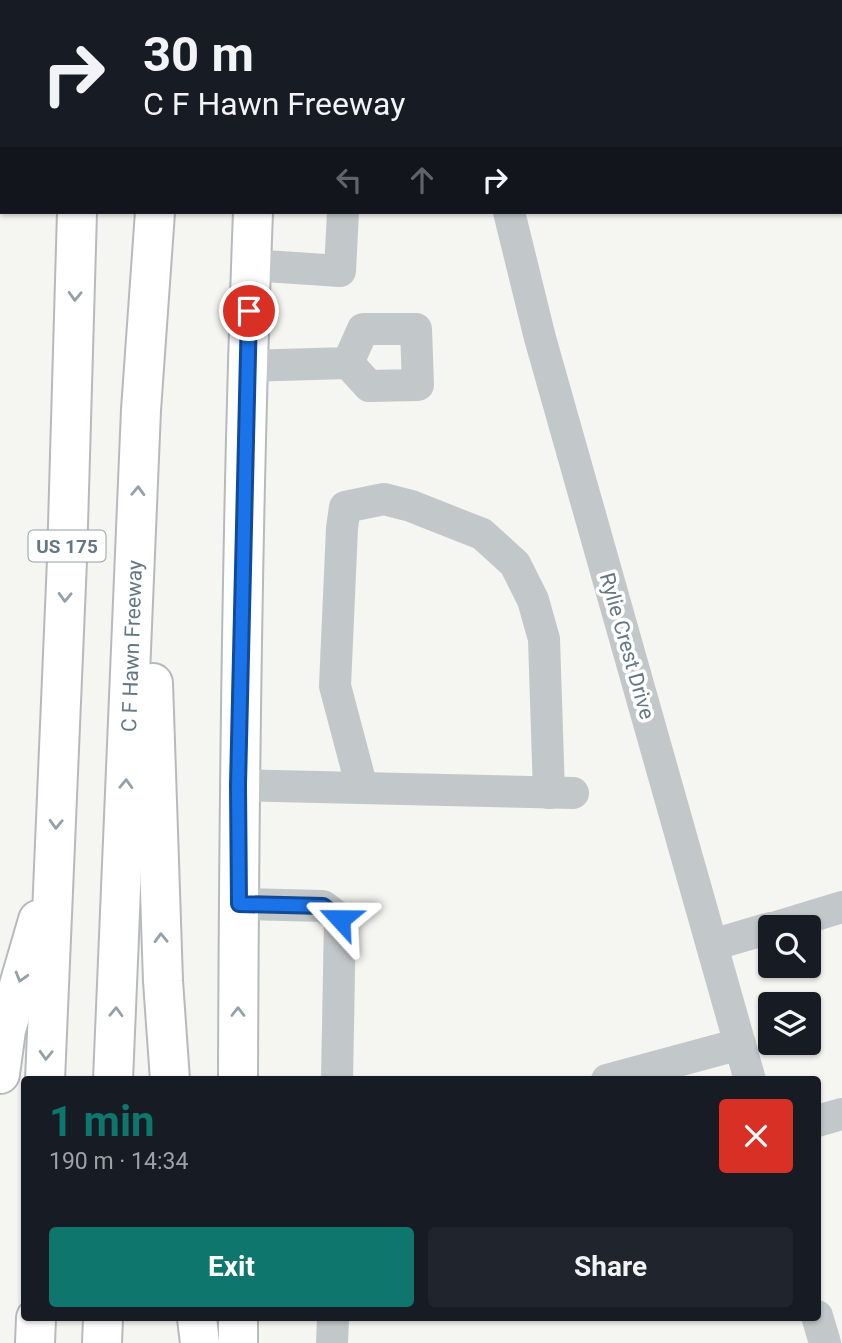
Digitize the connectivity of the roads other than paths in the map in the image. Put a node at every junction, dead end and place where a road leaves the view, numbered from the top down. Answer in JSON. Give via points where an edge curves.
{"nodes":[{"id":1,"x":78,"y":214,"type":"edge"},
{"id":2,"x":155,"y":214,"type":"edge"},
{"id":3,"x":174,"y":214,"type":"edge"},
{"id":4,"x":253,"y":214,"type":"edge"},
{"id":5,"x":343,"y":214,"type":"edge"},
{"id":6,"x":509,"y":214,"type":"edge"},
{"id":7,"x":251,"y":265,"type":"junction"},
{"id":8,"x":152,"y":270,"type":"junction"},
{"id":9,"x":348,"y":362,"type":"dead end"},
{"id":10,"x":247,"y":366,"type":"junction"},
{"id":11,"x":136,"y":560,"type":"junction"},
{"id":12,"x":238,"y":785,"type":"junction"},
{"id":13,"x":362,"y":788,"type":"junction"},
{"id":14,"x":54,"y":864,"type":"junction"},
{"id":15,"x":239,"y":904,"type":"junction"},
{"id":16,"x":842,"y":907,"type":"edge"},
{"id":17,"x":815,"y":915,"type":"edge"},
{"id":18,"x":758,"y":932,"type":"edge"},
{"id":19,"x":712,"y":945,"type":"junction"},
{"id":20,"x":740,"y":1044,"type":"junction"},
{"id":21,"x":0,"y":1074,"type":"edge"},
{"id":22,"x":45,"y":1076,"type":"edge"},
{"id":23,"x":113,"y":1076,"type":"edge"},
{"id":24,"x":170,"y":1076,"type":"edge"},
{"id":25,"x":238,"y":1076,"type":"edge"},
{"id":26,"x":337,"y":1076,"type":"edge"},
{"id":27,"x":622,"y":1076,"type":"edge"},
{"id":28,"x":749,"y":1076,"type":"edge"},
{"id":29,"x":842,"y":1114,"type":"edge"},
{"id":30,"x":821,"y":1120,"type":"edge"},
{"id":31,"x":36,"y":1321,"type":"edge"},
{"id":32,"x":103,"y":1321,"type":"edge"},
{"id":33,"x":197,"y":1321,"type":"edge"},
{"id":34,"x":238,"y":1321,"type":"edge"},
{"id":35,"x":333,"y":1321,"type":"edge"},
{"id":36,"x":818,"y":1321,"type":"edge"},
{"id":37,"x":35,"y":1343,"type":"edge"},
{"id":38,"x":102,"y":1343,"type":"edge"},
{"id":39,"x":200,"y":1343,"type":"edge"},
{"id":40,"x":238,"y":1343,"type":"edge"},
{"id":41,"x":332,"y":1343,"type":"edge"},
{"id":42,"x":825,"y":1343,"type":"edge"}],
"edges":[{"from":1,"to":14,"type":"main road","number":"US 175","one_way":true},
{"from":2,"to":8,"type":"main road","name":"C F Hawn Freeway","number":"US 175"},
{"from":3,"to":8,"type":"main road"},
{"from":4,"to":7,"type":"main road"},
{"from":5,"to":7,"type":"street","via":[[340,271]]},
{"from":6,"to":19,"type":"street","name":"Rylie Crest Drive","via":[[540,338]]},
{"from":7,"to":10,"type":"main road"},
{"from":11,"to":8,"type":"main road","name":"C F Hawn Freeway","number":"US 175","one_way":true},
{"from":9,"to":10,"type":"street"},
{"from":10,"to":12,"type":"main road"},
{"from":23,"to":11,"type":"main road","name":"C F Hawn Freeway","number":"US 175","one_way":true},
{"from":24,"to":11,"type":"main road","one_way":true,"via":[[154,687]]},
{"from":12,"to":13,"type":"street"},
{"from":12,"to":15,"type":"main road"},
{"from":13,"to":13,"type":"street","via":[[561,793],[544,639],[533,600],[515,564],[482,534],[384,499],[345,507],[342,528],[335,686]]},
{"from":14,"to":21,"type":"main road","one_way":true,"via":[[6,1030]]},
{"from":14,"to":22,"type":"main road","number":"US 175","one_way":true},
{"from":25,"to":15,"type":"main road","one_way":true},
{"from":15,"to":26,"type":"street","via":[[323,906],[340,919]]},
{"from":16,"to":17,"type":"street"},
{"from":18,"to":19,"type":"street"},
{"from":19,"to":20,"type":"street","name":"Rylie Crest Drive"},
{"from":20,"to":27,"type":"street"},
{"from":20,"to":28,"type":"street","name":"Rylie Crest Drive"},
{"from":29,"to":30,"type":"street"},
{"from":31,"to":37,"type":"main road"},
{"from":32,"to":38,"type":"main road"},
{"from":33,"to":39,"type":"main road"},
{"from":34,"to":40,"type":"main road"},
{"from":35,"to":41,"type":"street"},
{"from":36,"to":42,"type":"street"}]}
